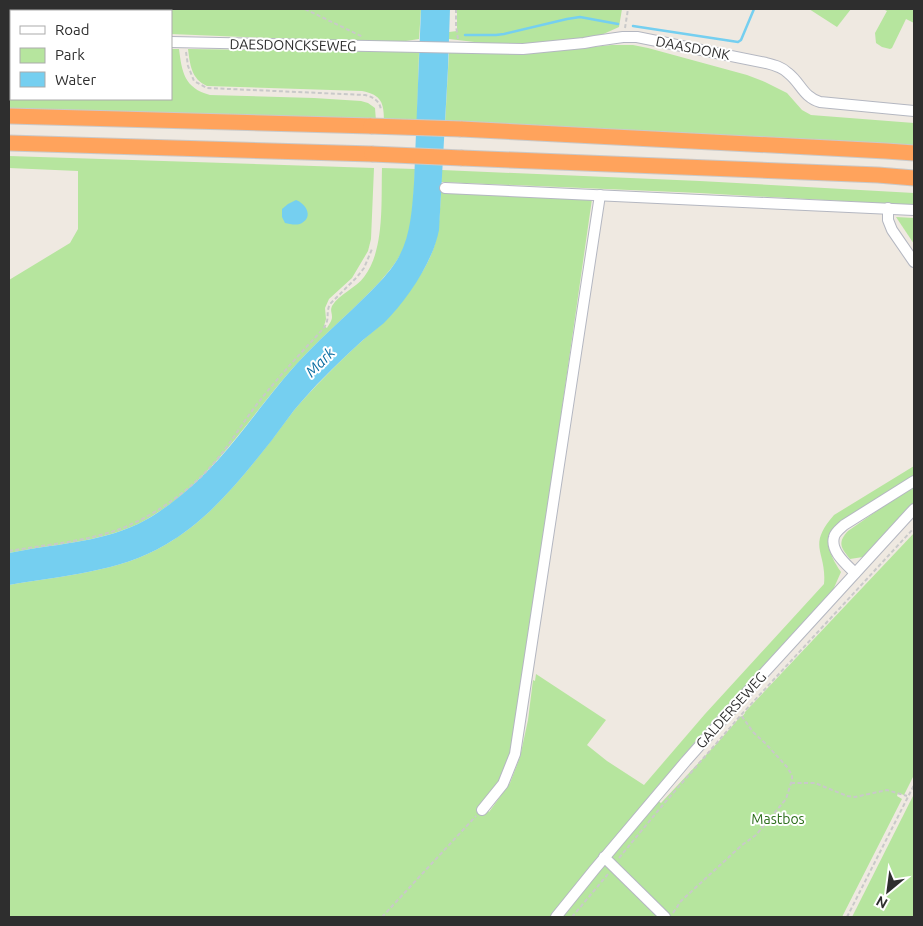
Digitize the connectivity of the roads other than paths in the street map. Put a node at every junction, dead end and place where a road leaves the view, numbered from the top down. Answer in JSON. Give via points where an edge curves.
{"nodes":[{"id":1,"x":172,"y":42,"type":"edge"},
{"id":2,"x":458,"y":48,"type":"joint"},
{"id":3,"x":914,"y":111,"type":"edge"},
{"id":4,"x":9,"y":116,"type":"edge"},
{"id":5,"x":9,"y":143,"type":"edge"},
{"id":6,"x":914,"y":153,"type":"edge"},
{"id":7,"x":914,"y":178,"type":"edge"},
{"id":8,"x":445,"y":188,"type":"dead end"},
{"id":9,"x":600,"y":195,"type":"junction"},
{"id":10,"x":888,"y":208,"type":"junction"},
{"id":11,"x":914,"y":210,"type":"edge"},
{"id":12,"x":914,"y":262,"type":"edge"},
{"id":13,"x":914,"y":481,"type":"edge"},
{"id":14,"x":914,"y":509,"type":"edge"},
{"id":15,"x":855,"y":573,"type":"junction"},
{"id":16,"x":482,"y":810,"type":"road end"},
{"id":17,"x":604,"y":858,"type":"junction"},
{"id":18,"x":556,"y":917,"type":"edge"},
{"id":19,"x":665,"y":917,"type":"edge"}],
"edges":[{"from":1,"to":2,"type":"street","name":"DAESDONCKSEWEG"},
{"from":2,"to":3,"type":"street","name":"DAASDONK","via":[[523,49],[637,38],[777,66],[787,71],[812,100]]},
{"from":4,"to":6,"type":"highway","bridge":true,"via":[[461,129]]},
{"from":5,"to":7,"type":"highway","bridge":true,"via":[[372,154]]},
{"from":8,"to":9,"type":"street"},
{"from":9,"to":10,"type":"street"},
{"from":9,"to":16,"type":"street","via":[[515,754],[502,784]]},
{"from":10,"to":11,"type":"street"},
{"from":10,"to":12,"type":"street","via":[[892,230]]},
{"from":13,"to":15,"type":"street","via":[[838,530],[834,537],[836,553]]},
{"from":14,"to":15,"type":"street","name":"GALDERSEWEG"},
{"from":15,"to":17,"type":"street","name":"GALDERSEWEG","via":[[692,754]]},
{"from":17,"to":18,"type":"street","name":"GALDERSEWEG"},
{"from":17,"to":19,"type":"street"}]}
